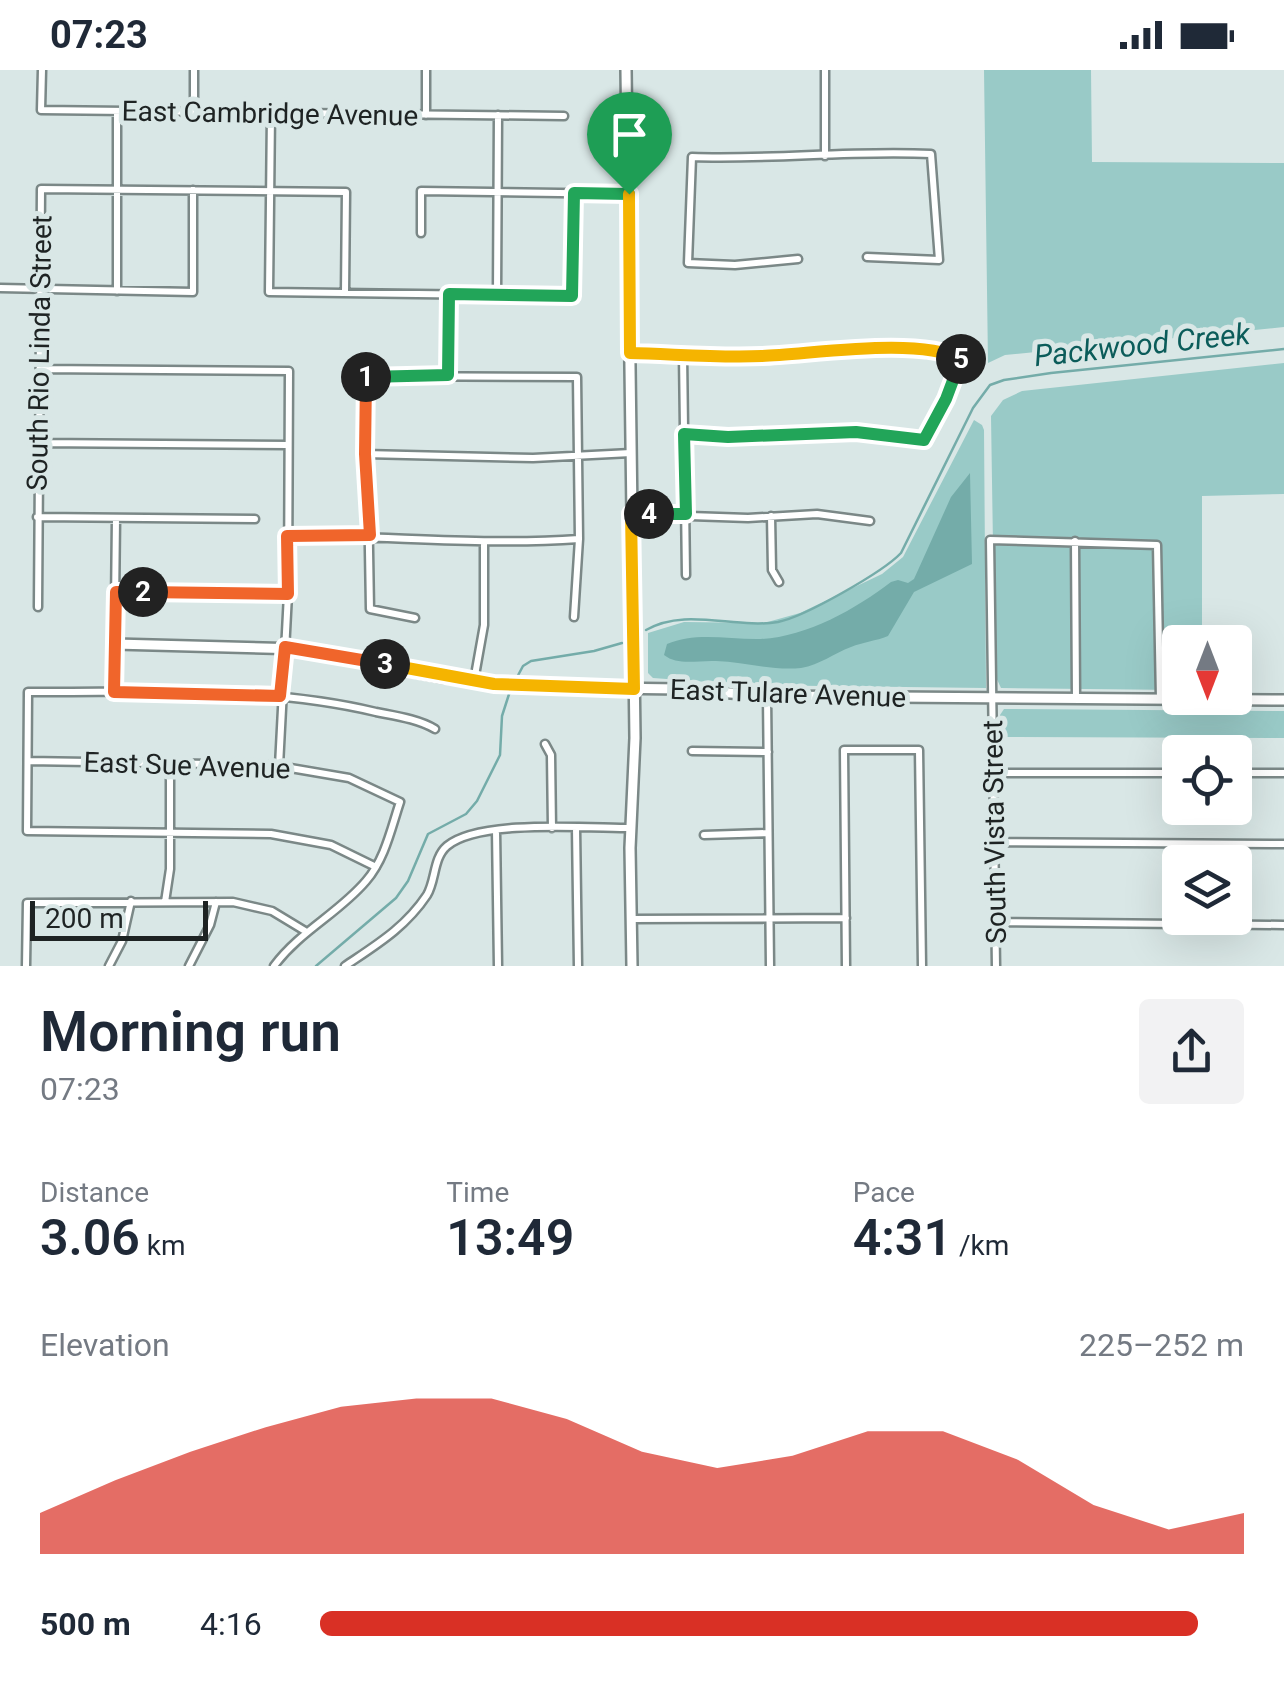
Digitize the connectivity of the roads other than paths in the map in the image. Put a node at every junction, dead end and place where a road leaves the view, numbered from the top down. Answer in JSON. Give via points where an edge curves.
{"nodes":[{"id":1,"x":42,"y":70,"type":"edge"},
{"id":2,"x":194,"y":70,"type":"edge"},
{"id":3,"x":426,"y":70,"type":"edge"},
{"id":4,"x":626,"y":70,"type":"edge"},
{"id":5,"x":825,"y":70,"type":"edge"},
{"id":6,"x":117,"y":111,"type":"junction"},
{"id":7,"x":194,"y":112,"type":"junction"},
{"id":8,"x":270,"y":113,"type":"junction"},
{"id":9,"x":426,"y":114,"type":"junction"},
{"id":10,"x":498,"y":116,"type":"junction"},
{"id":11,"x":564,"y":116,"type":"dead end"},
{"id":12,"x":825,"y":156,"type":"junction"},
{"id":13,"x":118,"y":189,"type":"junction"},
{"id":14,"x":193,"y":190,"type":"junction"},
{"id":15,"x":270,"y":191,"type":"junction"},
{"id":16,"x":497,"y":192,"type":"junction"},
{"id":17,"x":574,"y":193,"type":"junction"},
{"id":18,"x":629,"y":194,"type":"junction"},
{"id":19,"x":421,"y":234,"type":"dead end"},
{"id":20,"x":866,"y":257,"type":"dead end"},
{"id":21,"x":798,"y":259,"type":"dead end"},
{"id":22,"x":0,"y":288,"type":"edge"},
{"id":23,"x":39,"y":290,"type":"junction"},
{"id":24,"x":117,"y":291,"type":"junction"},
{"id":25,"x":345,"y":293,"type":"junction"},
{"id":26,"x":449,"y":294,"type":"junction"},
{"id":27,"x":497,"y":295,"type":"junction"},
{"id":28,"x":630,"y":353,"type":"junction"},
{"id":29,"x":683,"y":355,"type":"junction"},
{"id":30,"x":40,"y":368,"type":"junction"},
{"id":31,"x":448,"y":375,"type":"junction"},
{"id":32,"x":684,"y":434,"type":"junction"},
{"id":33,"x":38,"y":443,"type":"junction"},
{"id":34,"x":288,"y":445,"type":"junction"},
{"id":35,"x":365,"y":454,"type":"junction"},
{"id":36,"x":630,"y":454,"type":"junction"},
{"id":37,"x":576,"y":455,"type":"junction"},
{"id":38,"x":631,"y":514,"type":"junction"},
{"id":39,"x":686,"y":514,"type":"junction"},
{"id":40,"x":771,"y":516,"type":"junction"},
{"id":41,"x":37,"y":517,"type":"junction"},
{"id":42,"x":116,"y":518,"type":"junction"},
{"id":43,"x":255,"y":520,"type":"dead end"},
{"id":44,"x":870,"y":521,"type":"dead end"},
{"id":45,"x":370,"y":535,"type":"junction"},
{"id":46,"x":287,"y":536,"type":"junction"},
{"id":47,"x":579,"y":539,"type":"junction"},
{"id":48,"x":1075,"y":541,"type":"junction"},
{"id":49,"x":484,"y":542,"type":"junction"},
{"id":50,"x":686,"y":575,"type":"dead end"},
{"id":51,"x":779,"y":582,"type":"dead end"},
{"id":52,"x":116,"y":592,"type":"junction"},
{"id":53,"x":288,"y":594,"type":"junction"},
{"id":54,"x":38,"y":607,"type":"dead end"},
{"id":55,"x":574,"y":617,"type":"dead end"},
{"id":56,"x":415,"y":618,"type":"dead end"},
{"id":57,"x":115,"y":644,"type":"junction"},
{"id":58,"x":285,"y":647,"type":"junction"},
{"id":59,"x":474,"y":682,"type":"junction"},
{"id":60,"x":634,"y":689,"type":"junction"},
{"id":61,"x":114,"y":692,"type":"junction"},
{"id":62,"x":280,"y":696,"type":"junction"},
{"id":63,"x":767,"y":696,"type":"junction"},
{"id":64,"x":992,"y":698,"type":"junction"},
{"id":65,"x":1076,"y":699,"type":"junction"},
{"id":66,"x":1160,"y":699,"type":"junction"},
{"id":67,"x":1284,"y":700,"type":"edge"},
{"id":68,"x":436,"y":729,"type":"dead end"},
{"id":69,"x":545,"y":744,"type":"dead end"},
{"id":70,"x":692,"y":750,"type":"dead end"},
{"id":71,"x":768,"y":752,"type":"junction"},
{"id":72,"x":28,"y":761,"type":"junction"},
{"id":73,"x":170,"y":764,"type":"junction"},
{"id":74,"x":280,"y":766,"type":"junction"},
{"id":75,"x":993,"y":773,"type":"junction"},
{"id":76,"x":1162,"y":773,"type":"edge"},
{"id":77,"x":1252,"y":773,"type":"edge"},
{"id":78,"x":1284,"y":774,"type":"edge"},
{"id":79,"x":552,"y":828,"type":"junction"},
{"id":80,"x":576,"y":828,"type":"junction"},
{"id":81,"x":631,"y":828,"type":"junction"},
{"id":82,"x":496,"y":830,"type":"junction"},
{"id":83,"x":170,"y":832,"type":"junction"},
{"id":84,"x":704,"y":834,"type":"dead end"},
{"id":85,"x":768,"y":834,"type":"junction"},
{"id":86,"x":994,"y":842,"type":"junction"},
{"id":87,"x":1284,"y":844,"type":"edge"},
{"id":88,"x":376,"y":868,"type":"junction"},
{"id":89,"x":131,"y":901,"type":"junction"},
{"id":90,"x":165,"y":902,"type":"junction"},
{"id":91,"x":216,"y":902,"type":"junction"},
{"id":92,"x":769,"y":918,"type":"junction"},
{"id":93,"x":846,"y":918,"type":"junction"},
{"id":94,"x":631,"y":919,"type":"junction"},
{"id":95,"x":995,"y":922,"type":"junction"},
{"id":96,"x":1284,"y":925,"type":"edge"},
{"id":97,"x":305,"y":932,"type":"junction"},
{"id":98,"x":26,"y":966,"type":"edge"},
{"id":99,"x":109,"y":966,"type":"edge"},
{"id":100,"x":189,"y":966,"type":"edge"},
{"id":101,"x":274,"y":966,"type":"edge"},
{"id":102,"x":345,"y":966,"type":"edge"},
{"id":103,"x":498,"y":966,"type":"edge"},
{"id":104,"x":578,"y":966,"type":"edge"},
{"id":105,"x":632,"y":966,"type":"edge"},
{"id":106,"x":770,"y":966,"type":"edge"},
{"id":107,"x":846,"y":966,"type":"edge"},
{"id":108,"x":922,"y":966,"type":"edge"},
{"id":109,"x":996,"y":966,"type":"edge"}],
"edges":[{"from":1,"to":6,"type":"street","name":"East Cambridge Avenue","via":[[41,110]]},
{"from":2,"to":7,"type":"street"},
{"from":3,"to":9,"type":"street"},
{"from":4,"to":18,"type":"street"},
{"from":5,"to":12,"type":"street"},
{"from":6,"to":7,"type":"street","name":"East Cambridge Avenue"},
{"from":6,"to":13,"type":"street"},
{"from":7,"to":8,"type":"street","name":"East Cambridge Avenue"},
{"from":8,"to":9,"type":"street","name":"East Cambridge Avenue"},
{"from":8,"to":15,"type":"street"},
{"from":9,"to":10,"type":"street","name":"East Cambridge Avenue"},
{"from":10,"to":11,"type":"street","name":"East Cambridge Avenue"},
{"from":10,"to":16,"type":"street"},
{"from":12,"to":20,"type":"street","via":[[931,154],[939,260]]},
{"from":12,"to":21,"type":"street","via":[[692,157],[688,263]]},
{"from":13,"to":14,"type":"street"},
{"from":13,"to":23,"type":"street","name":"South Rio Linda Street","via":[[41,189]]},
{"from":13,"to":24,"type":"street"},
{"from":14,"to":15,"type":"street"},
{"from":14,"to":24,"type":"street","via":[[193,292]]},
{"from":15,"to":25,"type":"street","via":[[346,192]]},
{"from":15,"to":25,"type":"street","via":[[269,292]]},
{"from":16,"to":17,"type":"street"},
{"from":16,"to":19,"type":"street","via":[[421,192]]},
{"from":16,"to":27,"type":"street"},
{"from":17,"to":18,"type":"street"},
{"from":17,"to":27,"type":"street","via":[[572,296]]},
{"from":18,"to":28,"type":"street"},
{"from":22,"to":23,"type":"street"},
{"from":23,"to":24,"type":"street"},
{"from":23,"to":30,"type":"street","name":"South Rio Linda Street"},
{"from":25,"to":26,"type":"street"},
{"from":26,"to":27,"type":"street"},
{"from":26,"to":31,"type":"street"},
{"from":28,"to":29,"type":"street"},
{"from":28,"to":36,"type":"street"},
{"from":29,"to":32,"type":"street"},
{"from":29,"to":32,"type":"street","via":[[872,349],[962,358],[924,440],[856,432]]},
{"from":30,"to":33,"type":"street","name":"South Rio Linda Street"},
{"from":30,"to":34,"type":"street","via":[[289,371]]},
{"from":31,"to":35,"type":"street","via":[[366,376]]},
{"from":31,"to":37,"type":"street","via":[[577,377]]},
{"from":32,"to":39,"type":"street"},
{"from":33,"to":34,"type":"street"},
{"from":33,"to":41,"type":"street","name":"South Rio Linda Street"},
{"from":34,"to":46,"type":"street"},
{"from":35,"to":37,"type":"street"},
{"from":35,"to":45,"type":"street"},
{"from":36,"to":37,"type":"street"},
{"from":36,"to":38,"type":"street"},
{"from":37,"to":47,"type":"street"},
{"from":38,"to":39,"type":"street"},
{"from":38,"to":60,"type":"street"},
{"from":39,"to":40,"type":"street"},
{"from":39,"to":50,"type":"street"},
{"from":40,"to":44,"type":"street"},
{"from":40,"to":51,"type":"street","via":[[772,570]]},
{"from":41,"to":42,"type":"street"},
{"from":41,"to":54,"type":"street","name":"South Rio Linda Street"},
{"from":42,"to":43,"type":"street"},
{"from":42,"to":52,"type":"street"},
{"from":45,"to":46,"type":"street"},
{"from":45,"to":49,"type":"street"},
{"from":45,"to":56,"type":"street","via":[[370,609]]},
{"from":46,"to":53,"type":"street"},
{"from":47,"to":49,"type":"street"},
{"from":47,"to":55,"type":"street"},
{"from":48,"to":64,"type":"street","name":"South Vista Street","via":[[990,540]]},
{"from":48,"to":65,"type":"street"},
{"from":48,"to":66,"type":"street","via":[[1157,544]]},
{"from":49,"to":59,"type":"street","via":[[486,595]]},
{"from":52,"to":53,"type":"street"},
{"from":52,"to":57,"type":"street"},
{"from":53,"to":58,"type":"street"},
{"from":57,"to":58,"type":"street","name":"East Tulare Avenue"},
{"from":57,"to":61,"type":"street"},
{"from":58,"to":59,"type":"street","name":"East Tulare Avenue"},
{"from":58,"to":62,"type":"street"},
{"from":59,"to":60,"type":"street","name":"East Tulare Avenue"},
{"from":60,"to":63,"type":"street","name":"East Tulare Avenue"},
{"from":60,"to":81,"type":"street"},
{"from":61,"to":62,"type":"street"},
{"from":61,"to":72,"type":"street","via":[[28,692]]},
{"from":62,"to":68,"type":"street"},
{"from":62,"to":74,"type":"street"},
{"from":63,"to":64,"type":"street","name":"East Tulare Avenue"},
{"from":63,"to":71,"type":"street"},
{"from":64,"to":65,"type":"street","name":"East Tulare Avenue"},
{"from":64,"to":75,"type":"street","name":"South Vista Street"},
{"from":65,"to":66,"type":"street","name":"East Tulare Avenue"},
{"from":66,"to":67,"type":"street","name":"East Tulare Avenue"},
{"from":69,"to":79,"type":"street","via":[[551,755]]},
{"from":70,"to":71,"type":"street"},
{"from":71,"to":85,"type":"street"},
{"from":72,"to":73,"type":"street","name":"East Sue Avenue"},
{"from":72,"to":83,"type":"street","via":[[27,831]]},
{"from":73,"to":74,"type":"street","name":"East Sue Avenue"},
{"from":73,"to":83,"type":"street"},
{"from":74,"to":88,"type":"street","name":"East Sue Avenue","via":[[349,778],[400,802]]},
{"from":75,"to":76,"type":"street"},
{"from":75,"to":86,"type":"street","name":"South Vista Street"},
{"from":77,"to":78,"type":"street"},
{"from":79,"to":80,"type":"street"},
{"from":79,"to":82,"type":"street"},
{"from":80,"to":81,"type":"street"},
{"from":80,"to":104,"type":"street"},
{"from":81,"to":94,"type":"street"},
{"from":82,"to":102,"type":"street","via":[[445,848],[410,918]]},
{"from":82,"to":103,"type":"street"},
{"from":83,"to":88,"type":"street","via":[[300,838]]},
{"from":83,"to":90,"type":"street"},
{"from":84,"to":85,"type":"street"},
{"from":85,"to":92,"type":"street"},
{"from":86,"to":87,"type":"street"},
{"from":86,"to":95,"type":"street","name":"South Vista Street"},
{"from":88,"to":97,"type":"street"},
{"from":89,"to":90,"type":"street"},
{"from":89,"to":98,"type":"street","via":[[27,903]]},
{"from":89,"to":99,"type":"street"},
{"from":90,"to":91,"type":"street"},
{"from":91,"to":97,"type":"street","via":[[272,912]]},
{"from":91,"to":100,"type":"street"},
{"from":92,"to":93,"type":"street"},
{"from":92,"to":94,"type":"street"},
{"from":92,"to":106,"type":"street"},
{"from":93,"to":107,"type":"street"},
{"from":93,"to":108,"type":"street","via":[[844,750],[919,750]]},
{"from":94,"to":105,"type":"street"},
{"from":95,"to":96,"type":"street"},
{"from":95,"to":109,"type":"street","name":"South Vista Street"},
{"from":97,"to":101,"type":"street"}]}
